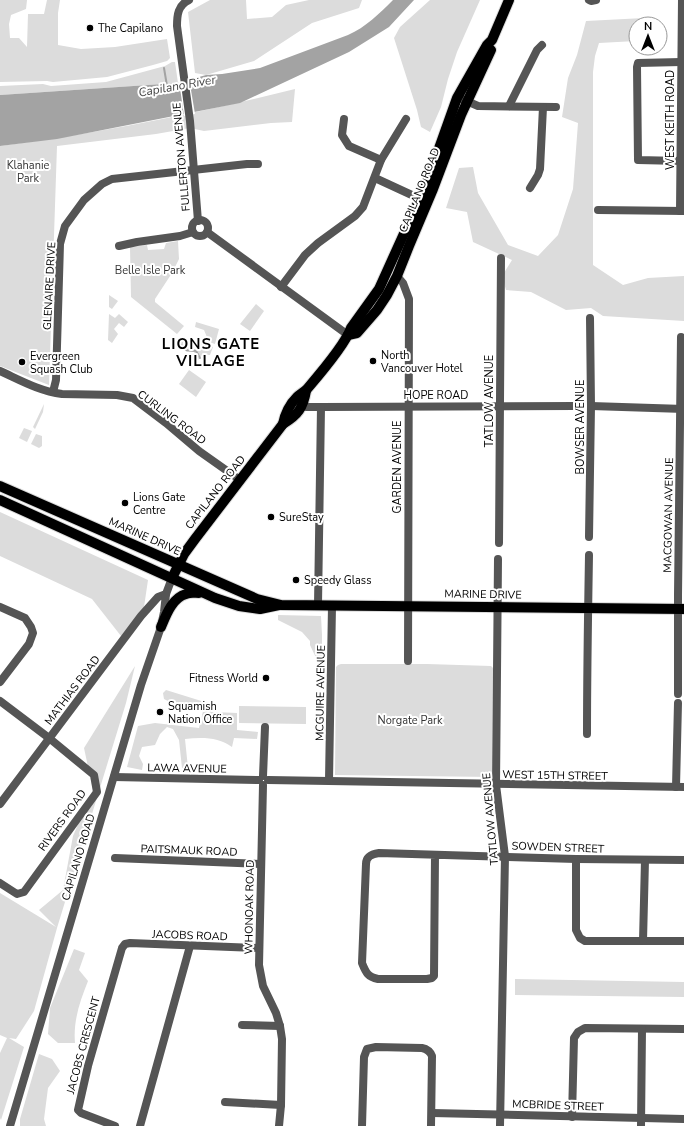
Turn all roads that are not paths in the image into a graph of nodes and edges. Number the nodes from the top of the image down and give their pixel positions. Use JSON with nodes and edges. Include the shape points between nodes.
{"nodes":[{"id":1,"x":189,"y":0,"type":"edge"},
{"id":2,"x":509,"y":0,"type":"edge"},
{"id":3,"x":589,"y":0,"type":"edge"},
{"id":4,"x":596,"y":0,"type":"edge"},
{"id":5,"x":683,"y":1,"type":"edge"},
{"id":6,"x":492,"y":40,"type":"junction"},
{"id":7,"x":542,"y":45,"type":"dead end"},
{"id":8,"x":681,"y":62,"type":"junction"},
{"id":9,"x":457,"y":98,"type":"junction"},
{"id":10,"x":468,"y":101,"type":"junction"},
{"id":11,"x":509,"y":106,"type":"junction"},
{"id":12,"x":543,"y":107,"type":"junction"},
{"id":13,"x":556,"y":107,"type":"dead end"},
{"id":14,"x":344,"y":119,"type":"dead end"},
{"id":15,"x":406,"y":119,"type":"dead end"},
{"id":16,"x":381,"y":160,"type":"junction"},
{"id":17,"x":680,"y":161,"type":"junction"},
{"id":18,"x":258,"y":164,"type":"dead end"},
{"id":19,"x":194,"y":171,"type":"junction"},
{"id":20,"x":375,"y":178,"type":"junction"},
{"id":21,"x":530,"y":188,"type":"dead end"},
{"id":22,"x":414,"y":196,"type":"dead end"},
{"id":23,"x":598,"y":210,"type":"dead end"},
{"id":24,"x":682,"y":211,"type":"edge"},
{"id":25,"x":198,"y":221,"type":"junction"},
{"id":26,"x":410,"y":223,"type":"junction"},
{"id":27,"x":193,"y":232,"type":"junction"},
{"id":28,"x":207,"y":232,"type":"junction"},
{"id":29,"x":120,"y":246,"type":"dead end"},
{"id":30,"x":501,"y":258,"type":"dead end"},
{"id":31,"x":397,"y":276,"type":"junction"},
{"id":32,"x":281,"y":287,"type":"junction"},
{"id":33,"x":590,"y":318,"type":"dead end"},
{"id":34,"x":348,"y":335,"type":"junction"},
{"id":35,"x":681,"y":337,"type":"dead end"},
{"id":36,"x":0,"y":371,"type":"edge"},
{"id":37,"x":306,"y":391,"type":"junction"},
{"id":38,"x":56,"y":393,"type":"junction"},
{"id":39,"x":304,"y":403,"type":"junction"},
{"id":40,"x":408,"y":406,"type":"junction"},
{"id":41,"x":500,"y":406,"type":"junction"},
{"id":42,"x":575,"y":406,"type":"dead end"},
{"id":43,"x":591,"y":406,"type":"junction"},
{"id":44,"x":321,"y":407,"type":"junction"},
{"id":45,"x":682,"y":409,"type":"edge"},
{"id":46,"x":283,"y":424,"type":"junction"},
{"id":47,"x":240,"y":480,"type":"junction"},
{"id":48,"x":0,"y":486,"type":"edge"},
{"id":49,"x":0,"y":500,"type":"edge"},
{"id":50,"x":589,"y":537,"type":"dead end"},
{"id":51,"x":499,"y":544,"type":"dead end"},
{"id":52,"x":589,"y":555,"type":"dead end"},
{"id":53,"x":498,"y":559,"type":"dead end"},
{"id":54,"x":179,"y":564,"type":"junction"},
{"id":55,"x":172,"y":578,"type":"junction"},
{"id":56,"x":202,"y":593,"type":"junction"},
{"id":57,"x":166,"y":594,"type":"junction"},
{"id":58,"x":257,"y":599,"type":"junction"},
{"id":59,"x":281,"y":604,"type":"junction"},
{"id":60,"x":318,"y":605,"type":"junction"},
{"id":61,"x":408,"y":605,"type":"junction"},
{"id":62,"x":332,"y":606,"type":"junction"},
{"id":63,"x":0,"y":607,"type":"edge"},
{"id":64,"x":498,"y":607,"type":"junction"},
{"id":65,"x":588,"y":608,"type":"junction"},
{"id":66,"x":681,"y":609,"type":"edge"},
{"id":67,"x":161,"y":627,"type":"junction"},
{"id":68,"x":408,"y":661,"type":"dead end"},
{"id":69,"x":0,"y":682,"type":"edge"},
{"id":70,"x":678,"y":694,"type":"dead end"},
{"id":71,"x":0,"y":702,"type":"edge"},
{"id":72,"x":678,"y":703,"type":"dead end"},
{"id":73,"x":265,"y":727,"type":"dead end"},
{"id":74,"x":587,"y":734,"type":"dead end"},
{"id":75,"x":49,"y":738,"type":"junction"},
{"id":76,"x":114,"y":777,"type":"junction"},
{"id":77,"x":263,"y":780,"type":"junction"},
{"id":78,"x":329,"y":780,"type":"junction"},
{"id":79,"x":496,"y":785,"type":"junction"},
{"id":80,"x":680,"y":787,"type":"edge"},
{"id":81,"x":0,"y":804,"type":"edge"},
{"id":82,"x":435,"y":855,"type":"junction"},
{"id":83,"x":505,"y":856,"type":"junction"},
{"id":84,"x":116,"y":858,"type":"dead end"},
{"id":85,"x":576,"y":859,"type":"junction"},
{"id":86,"x":645,"y":860,"type":"junction"},
{"id":87,"x":684,"y":860,"type":"edge"},
{"id":88,"x":261,"y":864,"type":"junction"},
{"id":89,"x":0,"y":883,"type":"edge"},
{"id":90,"x":643,"y":941,"type":"junction"},
{"id":91,"x":684,"y":941,"type":"edge"},
{"id":92,"x":190,"y":946,"type":"junction"},
{"id":93,"x":122,"y":948,"type":"joint"},
{"id":94,"x":259,"y":948,"type":"junction"},
{"id":95,"x":242,"y":1025,"type":"dead end"},
{"id":96,"x":280,"y":1026,"type":"junction"},
{"id":97,"x":642,"y":1029,"type":"junction"},
{"id":98,"x":684,"y":1029,"type":"edge"},
{"id":99,"x":225,"y":1102,"type":"dead end"},
{"id":100,"x":281,"y":1105,"type":"junction"},
{"id":101,"x":432,"y":1113,"type":"junction"},
{"id":102,"x":500,"y":1114,"type":"junction"},
{"id":103,"x":572,"y":1117,"type":"junction"},
{"id":104,"x":684,"y":1119,"type":"edge"},
{"id":105,"x":641,"y":1122,"type":"edge"},
{"id":106,"x":10,"y":1126,"type":"edge"},
{"id":107,"x":115,"y":1126,"type":"edge"},
{"id":108,"x":140,"y":1126,"type":"edge"},
{"id":109,"x":279,"y":1126,"type":"edge"},
{"id":110,"x":362,"y":1126,"type":"edge"},
{"id":111,"x":431,"y":1126,"type":"edge"},
{"id":112,"x":500,"y":1126,"type":"edge"}],
"edges":[{"from":1,"to":19,"type":"street","name":"FULLERTON AVENUE","via":[[178,12],[177,26]]},
{"from":2,"to":6,"type":"main road","name":"CAPILANO ROAD"},
{"from":3,"to":4,"type":"street"},
{"from":5,"to":8,"type":"street","name":"WEST KEITH ROAD"},
{"from":6,"to":9,"type":"main road","name":"CAPILANO ROAD"},
{"from":6,"to":10,"type":"main road","name":"CAPILANO ROAD","via":[[492,48]]},
{"from":7,"to":11,"type":"street","via":[[537,50]]},
{"from":8,"to":17,"type":"street","name":"WEST KEITH ROAD"},
{"from":8,"to":17,"type":"street","via":[[638,63],[637,66],[638,160]]},
{"from":9,"to":10,"type":"street"},
{"from":9,"to":26,"type":"main road","name":"CAPILANO ROAD"},
{"from":10,"to":11,"type":"street","via":[[478,106]]},
{"from":10,"to":31,"type":"main road","name":"CAPILANO ROAD"},
{"from":11,"to":12,"type":"street"},
{"from":12,"to":13,"type":"street"},
{"from":12,"to":21,"type":"street","via":[[540,169]]},
{"from":14,"to":16,"type":"street","via":[[342,135],[349,146]]},
{"from":15,"to":16,"type":"street"},
{"from":16,"to":20,"type":"street"},
{"from":17,"to":24,"type":"street","name":"WEST KEITH ROAD"},
{"from":18,"to":19,"type":"street","name":"GLENAIRE DRIVE"},
{"from":19,"to":25,"type":"street","name":"FULLERTON AVENUE"},
{"from":19,"to":38,"type":"street","name":"GLENAIRE DRIVE","via":[[112,179],[84,200],[65,226],[60,244]]},
{"from":20,"to":22,"type":"street"},
{"from":20,"to":32,"type":"street","via":[[363,207],[355,216],[318,243]]},
{"from":23,"to":24,"type":"street"},
{"from":25,"to":27,"type":"street","via":[[193,225]]},
{"from":25,"to":28,"type":"street","via":[[206,223]]},
{"from":26,"to":31,"type":"main road","via":[[410,232],[396,270]]},
{"from":26,"to":34,"type":"main road","name":"CAPILANO ROAD","via":[[379,289],[350,328]]},
{"from":27,"to":28,"type":"street","via":[[201,236]]},
{"from":27,"to":29,"type":"street"},
{"from":28,"to":32,"type":"street"},
{"from":30,"to":41,"type":"street","name":"TATLOW AVENUE"},
{"from":31,"to":34,"type":"main road","name":"CAPILANO ROAD","via":[[377,310],[357,333]]},
{"from":31,"to":40,"type":"street","name":"GARDEN AVENUE","via":[[404,283],[409,299]]},
{"from":32,"to":34,"type":"street"},
{"from":33,"to":43,"type":"street","name":"BOWSER AVENUE"},
{"from":34,"to":37,"type":"main road","name":"CAPILANO ROAD"},
{"from":35,"to":45,"type":"street","name":"MACGOWAN AVENUE"},
{"from":36,"to":38,"type":"street","name":"CURLING ROAD","via":[[32,386]]},
{"from":37,"to":39,"type":"main road"},
{"from":37,"to":46,"type":"main road","name":"CAPILANO ROAD","via":[[297,397],[285,413]]},
{"from":38,"to":47,"type":"street","name":"CURLING ROAD","via":[[133,398]]},
{"from":39,"to":44,"type":"street","name":"HOPE ROAD","via":[[306,406]]},
{"from":39,"to":46,"type":"main road","name":"CAPILANO ROAD","via":[[293,418]]},
{"from":40,"to":41,"type":"street","name":"HOPE ROAD"},
{"from":40,"to":44,"type":"street","name":"HOPE ROAD"},
{"from":40,"to":61,"type":"street","name":"GARDEN AVENUE"},
{"from":41,"to":42,"type":"street","name":"HOPE ROAD"},
{"from":41,"to":51,"type":"street","name":"TATLOW AVENUE"},
{"from":43,"to":45,"type":"street"},
{"from":43,"to":50,"type":"street","name":"BOWSER AVENUE"},
{"from":44,"to":60,"type":"street"},
{"from":45,"to":66,"type":"street","name":"MACGOWAN AVENUE"},
{"from":46,"to":47,"type":"main road","name":"CAPILANO ROAD"},
{"from":47,"to":54,"type":"main road","name":"CAPILANO ROAD","via":[[184,553]]},
{"from":48,"to":54,"type":"main road","name":"MARINE DRIVE"},
{"from":49,"to":55,"type":"main road","name":"MARINE DRIVE"},
{"from":52,"to":65,"type":"street"},
{"from":53,"to":64,"type":"street","name":"TATLOW AVENUE"},
{"from":54,"to":55,"type":"main road","name":"CAPILANO ROAD"},
{"from":54,"to":58,"type":"main road","name":"MARINE DRIVE"},
{"from":55,"to":56,"type":"main road","name":"MARINE DRIVE"},
{"from":55,"to":57,"type":"street","name":"CAPILANO ROAD"},
{"from":55,"to":58,"type":"main road","via":[[177,576],[237,599]]},
{"from":56,"to":59,"type":"main road","name":"MARINE DRIVE","via":[[232,604],[260,609]]},
{"from":56,"to":67,"type":"main road","via":[[186,593],[179,597]]},
{"from":57,"to":67,"type":"street","name":"CAPILANO ROAD"},
{"from":57,"to":75,"type":"street","name":"MATHIAS ROAD","via":[[151,604]]},
{"from":58,"to":59,"type":"main road","name":"MARINE DRIVE"},
{"from":59,"to":60,"type":"main road","name":"MARINE DRIVE"},
{"from":60,"to":62,"type":"main road","name":"MARINE DRIVE"},
{"from":61,"to":62,"type":"main road","name":"MARINE DRIVE"},
{"from":61,"to":64,"type":"main road","name":"MARINE DRIVE"},
{"from":61,"to":68,"type":"street","name":"GARDEN AVENUE"},
{"from":62,"to":78,"type":"street","name":"MCGUIRE AVENUE"},
{"from":63,"to":69,"type":"street","via":[[25,618],[33,633],[29,644]]},
{"from":64,"to":65,"type":"main road","name":"MARINE DRIVE"},
{"from":64,"to":79,"type":"street","name":"TATLOW AVENUE"},
{"from":65,"to":66,"type":"main road","name":"MARINE DRIVE"},
{"from":65,"to":74,"type":"street"},
{"from":66,"to":70,"type":"street","name":"MACGOWAN AVENUE"},
{"from":67,"to":76,"type":"street","name":"CAPILANO ROAD"},
{"from":71,"to":75,"type":"street","name":"RIVERS ROAD"},
{"from":72,"to":80,"type":"street"},
{"from":73,"to":77,"type":"street","name":"WHONOAK ROAD"},
{"from":75,"to":81,"type":"street","name":"MATHIAS ROAD"},
{"from":75,"to":89,"type":"street","name":"RIVERS ROAD","via":[[94,775],[97,792],[24,892],[17,894]]},
{"from":76,"to":77,"type":"street","name":"LAWA AVENUE"},
{"from":76,"to":106,"type":"street","name":"CAPILANO ROAD"},
{"from":77,"to":78,"type":"street","name":"LAWA AVENUE"},
{"from":77,"to":88,"type":"street","name":"WHONOAK ROAD"},
{"from":78,"to":79,"type":"street","name":"WEST 15TH STREET"},
{"from":79,"to":80,"type":"street","name":"WEST 15TH STREET"},
{"from":79,"to":83,"type":"street","name":"TATLOW AVENUE"},
{"from":82,"to":82,"type":"street","name":"SOWDEN STREET","via":[[372,854],[366,860],[362,963],[369,976],[378,979],[427,980],[434,976]]},
{"from":82,"to":83,"type":"street","name":"SOWDEN STREET"},
{"from":83,"to":85,"type":"street","name":"SOWDEN STREET"},
{"from":83,"to":102,"type":"street","name":"TATLOW AVENUE"},
{"from":84,"to":88,"type":"street","name":"PAITSMAUK ROAD"},
{"from":85,"to":86,"type":"street","name":"SOWDEN STREET"},
{"from":85,"to":90,"type":"street","via":[[577,934],[585,941]]},
{"from":86,"to":87,"type":"street","name":"SOWDEN STREET"},
{"from":86,"to":90,"type":"street"},
{"from":88,"to":94,"type":"street","name":"WHONOAK ROAD"},
{"from":90,"to":91,"type":"street"},
{"from":92,"to":93,"type":"street","name":"JACOBS ROAD","via":[[130,943]]},
{"from":92,"to":94,"type":"street","name":"JACOBS ROAD"},
{"from":92,"to":108,"type":"street"},
{"from":93,"to":107,"type":"street","name":"JACOBS CRESCENT","via":[[78,1110]]},
{"from":94,"to":96,"type":"street","name":"WHONOAK ROAD","via":[[261,978]]},
{"from":95,"to":96,"type":"street"},
{"from":96,"to":100,"type":"street","name":"WHONOAK ROAD"},
{"from":97,"to":98,"type":"street"},
{"from":97,"to":103,"type":"street","via":[[585,1028],[578,1032],[574,1038]]},
{"from":97,"to":105,"type":"street"},
{"from":99,"to":100,"type":"street"},
{"from":100,"to":109,"type":"street","name":"WHONOAK ROAD"},
{"from":101,"to":102,"type":"street","name":"MCBRIDE STREET"},
{"from":101,"to":110,"type":"street","via":[[430,1052],[422,1048],[371,1048],[367,1049],[364,1057]]},
{"from":101,"to":111,"type":"street"},
{"from":102,"to":103,"type":"street","name":"MCBRIDE STREET"},
{"from":102,"to":112,"type":"street","name":"TATLOW AVENUE"},
{"from":103,"to":105,"type":"street","name":"MCBRIDE STREET"},
{"from":104,"to":105,"type":"street","name":"MCBRIDE STREET"}]}
